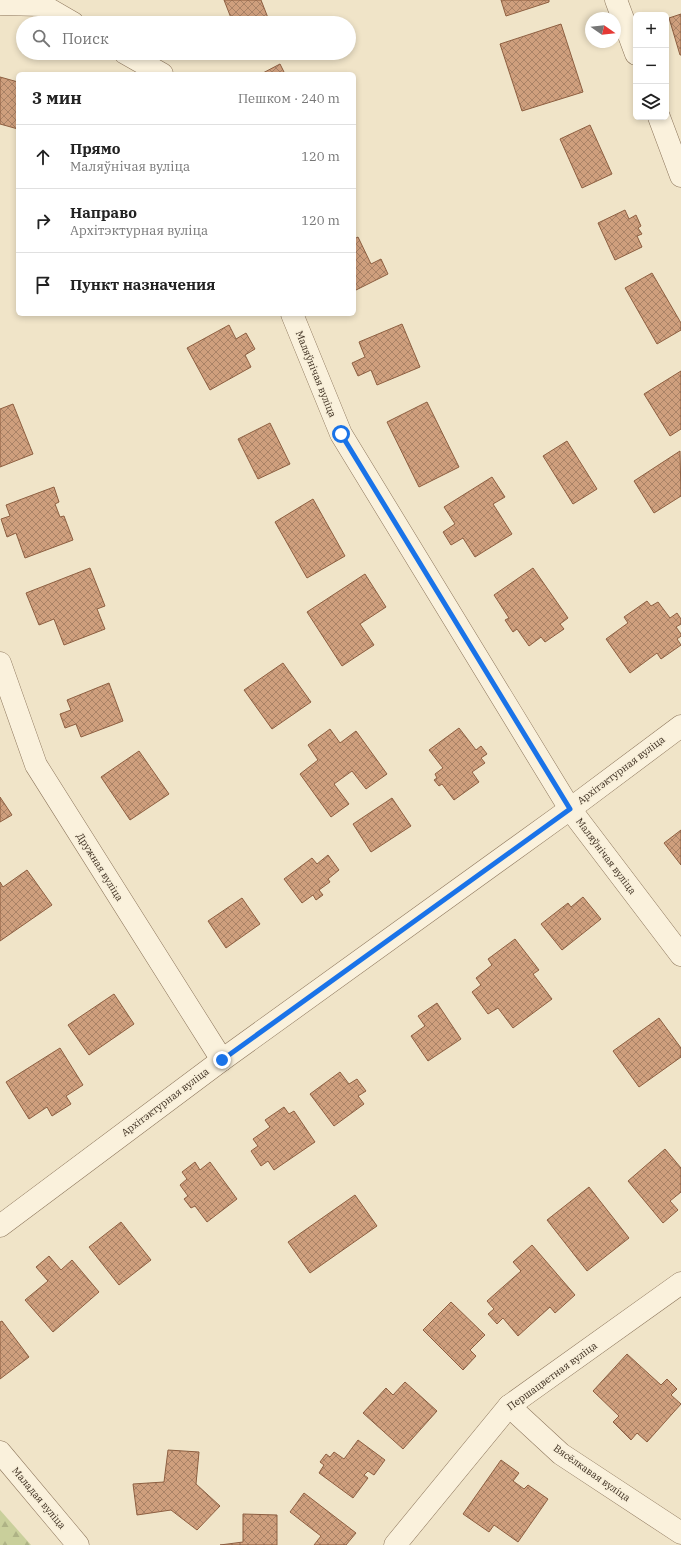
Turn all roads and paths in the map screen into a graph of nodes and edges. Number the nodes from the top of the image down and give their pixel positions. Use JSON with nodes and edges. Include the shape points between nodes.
{"nodes":[{"id":1,"x":616,"y":0,"type":"edge"},
{"id":2,"x":0,"y":4,"type":"edge"},
{"id":3,"x":61,"y":16,"type":"edge"},
{"id":4,"x":634,"y":48,"type":"edge"},
{"id":5,"x":137,"y":60,"type":"edge"},
{"id":6,"x":158,"y":72,"type":"edge"},
{"id":7,"x":660,"y":120,"type":"edge"},
{"id":8,"x":681,"y":176,"type":"edge"},
{"id":9,"x":293,"y":316,"type":"edge"},
{"id":10,"x":0,"y":663,"type":"edge"},
{"id":11,"x":681,"y":726,"type":"edge"},
{"id":12,"x":570,"y":809,"type":"junction"},
{"id":13,"x":681,"y":955,"type":"edge"},
{"id":14,"x":222,"y":1060,"type":"junction"},
{"id":15,"x":0,"y":1226,"type":"edge"},
{"id":16,"x":681,"y":1283,"type":"edge"},
{"id":17,"x":509,"y":1406,"type":"junction"},
{"id":18,"x":0,"y":1452,"type":"edge"},
{"id":19,"x":681,"y":1533,"type":"edge"},
{"id":20,"x":78,"y":1545,"type":"edge"},
{"id":21,"x":395,"y":1545,"type":"edge"}],
"edges":[{"from":1,"to":4,"type":"street"},
{"from":2,"to":3,"type":"street","via":[[42,5]]},
{"from":5,"to":6,"type":"street"},
{"from":7,"to":8,"type":"street"},
{"from":9,"to":12,"type":"street","name":"Маляўнічая вуліца","via":[[341,434]]},
{"from":10,"to":14,"type":"street","name":"Дружная вуліца","via":[[36,765]]},
{"from":11,"to":12,"type":"street","name":"Архітэктурная вуліца"},
{"from":12,"to":13,"type":"street","name":"Маляўнічая вуліца"},
{"from":12,"to":14,"type":"street","name":"Архітэктурная вуліца"},
{"from":14,"to":15,"type":"street","name":"Архітэктурная вуліца"},
{"from":16,"to":17,"type":"street","name":"Першацветная вуліца"},
{"from":17,"to":19,"type":"street","name":"Вясёлкавая вуліца","via":[[560,1454]]},
{"from":17,"to":21,"type":"street","name":"Першацветная вуліца"},
{"from":18,"to":20,"type":"street","name":"Маладая вуліца"}]}
